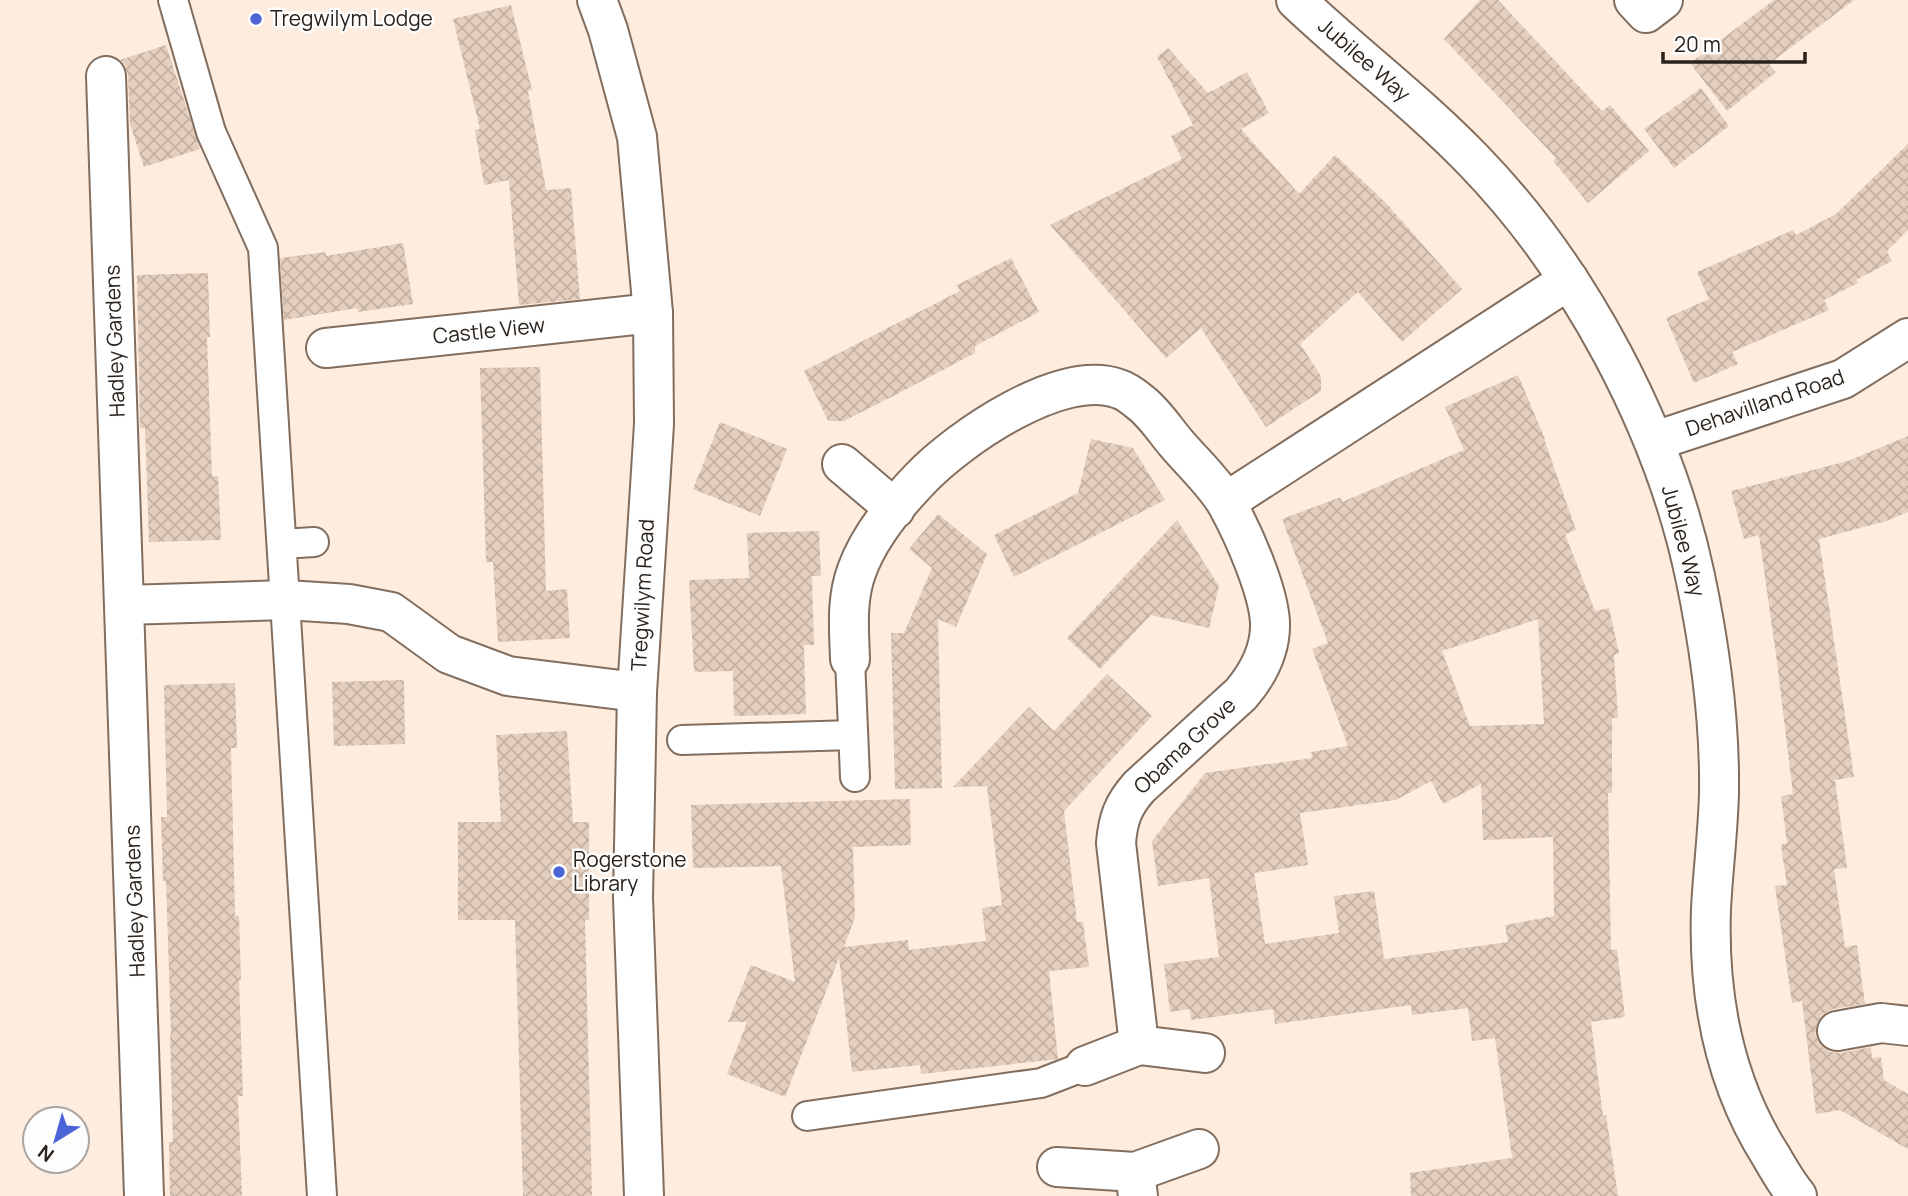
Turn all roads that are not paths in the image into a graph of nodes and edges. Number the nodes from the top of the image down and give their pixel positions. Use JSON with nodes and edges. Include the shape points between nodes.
{"nodes":[{"id":1,"x":173,"y":0,"type":"edge"},
{"id":2,"x":597,"y":0,"type":"edge"},
{"id":3,"x":1296,"y":0,"type":"edge"},
{"id":4,"x":1634,"y":0,"type":"edge"},
{"id":5,"x":1663,"y":0,"type":"edge"},
{"id":6,"x":106,"y":76,"type":"dead end"},
{"id":7,"x":1569,"y":281,"type":"junction"},
{"id":8,"x":653,"y":313,"type":"junction"},
{"id":9,"x":1908,"y":338,"type":"edge"},
{"id":10,"x":326,"y":348,"type":"dead end"},
{"id":11,"x":1655,"y":441,"type":"junction"},
{"id":12,"x":842,"y":464,"type":"dead end"},
{"id":13,"x":1226,"y":502,"type":"junction"},
{"id":14,"x":895,"y":509,"type":"junction"},
{"id":15,"x":314,"y":542,"type":"dead end"},
{"id":16,"x":282,"y":544,"type":"junction"},
{"id":17,"x":286,"y":600,"type":"junction"},
{"id":18,"x":124,"y":605,"type":"junction"},
{"id":19,"x":850,"y":659,"type":"joint"},
{"id":20,"x":637,"y":692,"type":"junction"},
{"id":21,"x":853,"y":735,"type":"junction"},
{"id":22,"x":682,"y":740,"type":"dead end"},
{"id":23,"x":855,"y":777,"type":"dead end"},
{"id":24,"x":1908,"y":1026,"type":"edge"},
{"id":25,"x":1837,"y":1031,"type":"dead end"},
{"id":26,"x":1139,"y":1045,"type":"junction"},
{"id":27,"x":1205,"y":1053,"type":"dead end"},
{"id":28,"x":1085,"y":1066,"type":"joint"},
{"id":29,"x":807,"y":1116,"type":"dead end"},
{"id":30,"x":1199,"y":1149,"type":"dead end"},
{"id":31,"x":1057,"y":1167,"type":"dead end"},
{"id":32,"x":1136,"y":1184,"type":"edge"},
{"id":33,"x":144,"y":1196,"type":"edge"},
{"id":34,"x":322,"y":1196,"type":"edge"},
{"id":35,"x":644,"y":1196,"type":"edge"},
{"id":36,"x":1797,"y":1196,"type":"edge"}],
"edges":[{"from":1,"to":16,"type":"lane","via":[[211,132],[263,248]]},
{"from":2,"to":8,"type":"street","name":"Tregwilym Road","via":[[637,137]]},
{"from":3,"to":7,"type":"street","name":"Jubilee Way","via":[[1475,161]]},
{"from":4,"to":5,"type":"street","via":[[1646,13]]},
{"from":6,"to":18,"type":"street","name":"Hadley Gardens"},
{"from":7,"to":11,"type":"street","name":"Jubilee Way","via":[[1613,355]]},
{"from":7,"to":13,"type":"street"},
{"from":8,"to":10,"type":"street","name":"Castle View"},
{"from":8,"to":20,"type":"street","name":"Tregwilym Road","via":[[654,424]]},
{"from":9,"to":11,"type":"street","name":"Dehavilland Road","via":[[1843,379]]},
{"from":11,"to":36,"type":"street","name":"Jubilee Way","via":[[1695,573],[1715,713],[1719,792],[1711,972],[1721,1034],[1733,1082],[1758,1135]]},
{"from":12,"to":14,"type":"street"},
{"from":13,"to":14,"type":"street","name":"Obama Grove","via":[[1142,403],[1119,389],[1092,383],[1066,387],[981,430],[921,478]]},
{"from":13,"to":26,"type":"street","name":"Obama Grove","via":[[1264,594],[1270,622],[1267,651],[1256,676],[1241,694],[1139,787],[1125,802],[1118,822],[1116,843]]},
{"from":14,"to":19,"type":"street","name":"Obama Grove","via":[[870,542],[857,571],[849,603]]},
{"from":15,"to":16,"type":"lane"},
{"from":16,"to":17,"type":"lane"},
{"from":17,"to":18,"type":"street"},
{"from":17,"to":20,"type":"street","via":[[391,612],[449,654],[508,676]]},
{"from":17,"to":34,"type":"lane"},
{"from":18,"to":33,"type":"street","name":"Hadley Gardens"},
{"from":19,"to":21,"type":"lane"},
{"from":20,"to":35,"type":"street","name":"Tregwilym Road","via":[[633,898]]},
{"from":21,"to":22,"type":"lane"},
{"from":21,"to":23,"type":"lane"},
{"from":24,"to":25,"type":"street","via":[[1881,1023]]},
{"from":26,"to":27,"type":"street"},
{"from":26,"to":28,"type":"street"},
{"from":28,"to":29,"type":"lane","via":[[1041,1083]]},
{"from":30,"to":32,"type":"street"},
{"from":31,"to":32,"type":"street"}]}
